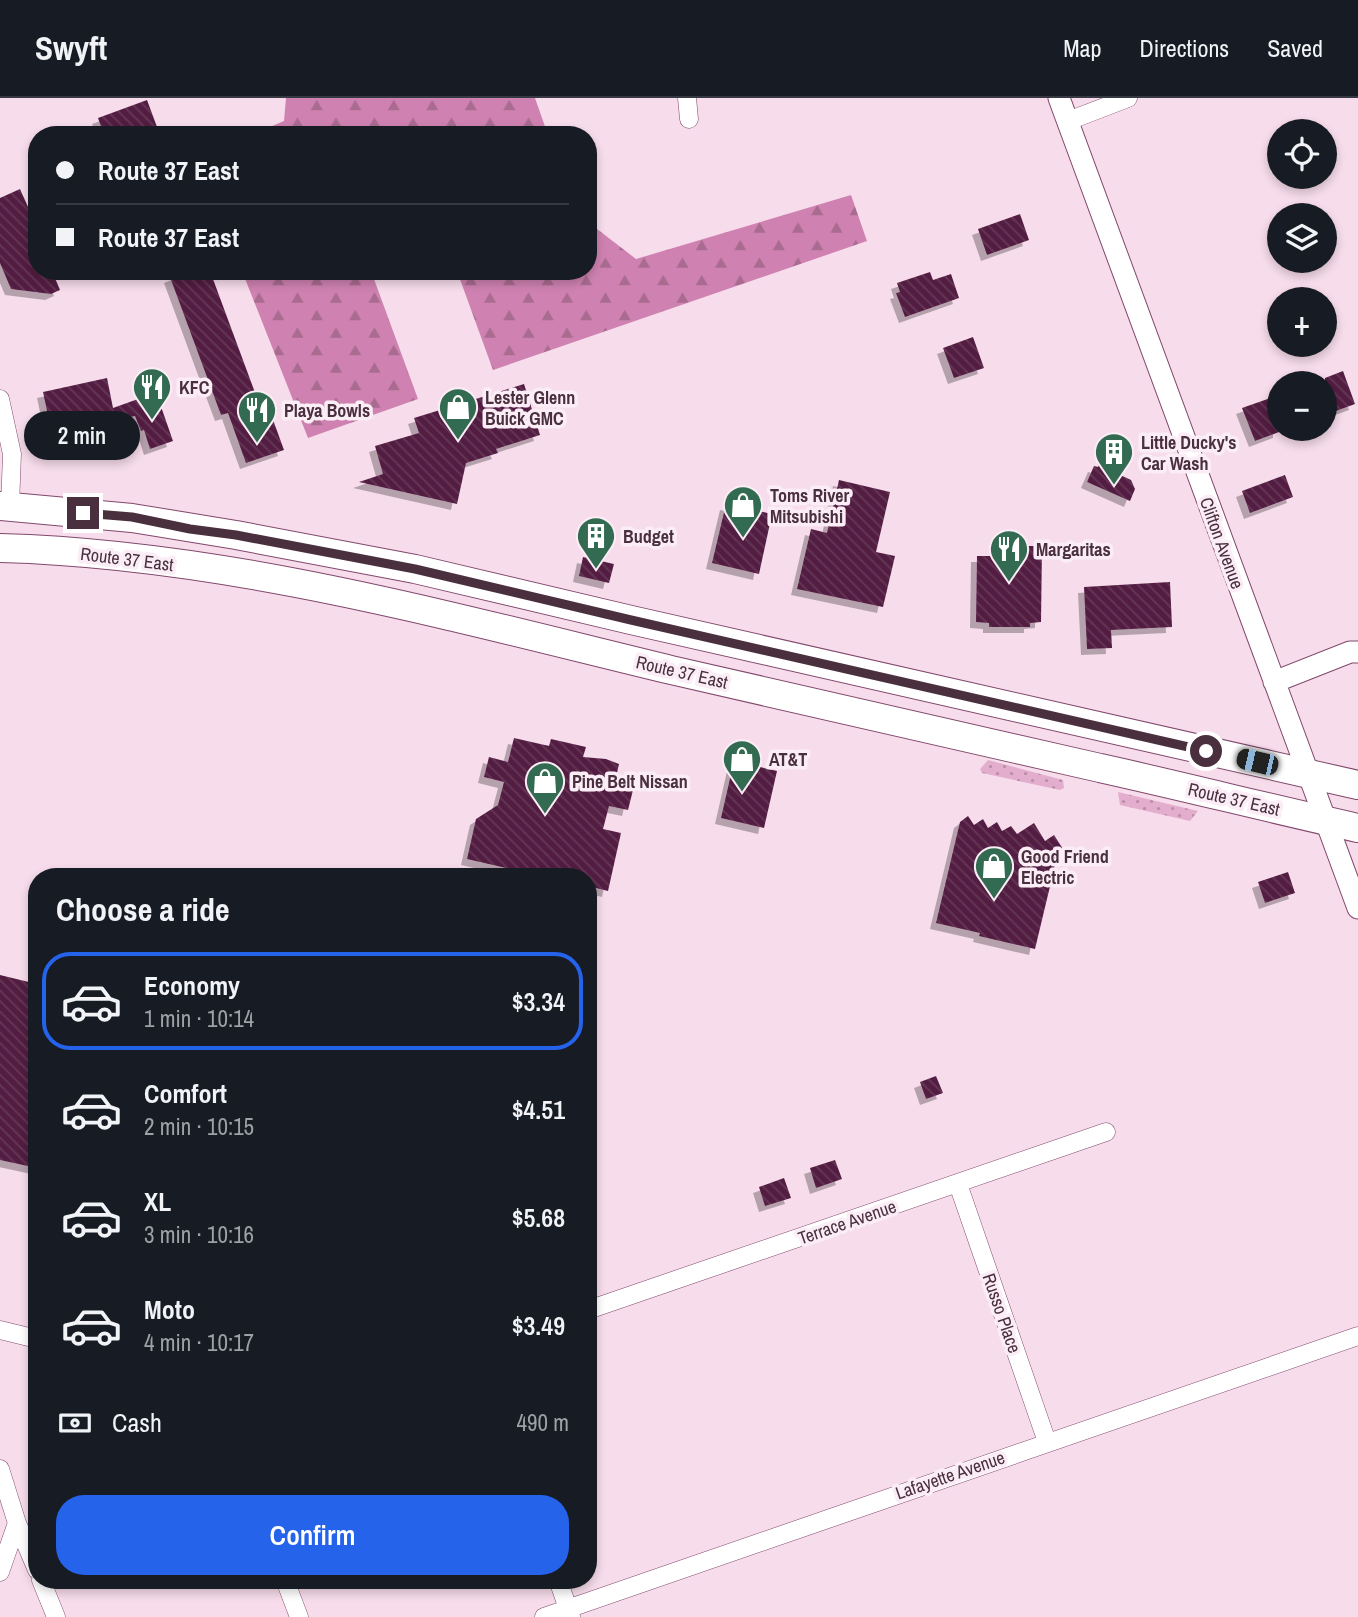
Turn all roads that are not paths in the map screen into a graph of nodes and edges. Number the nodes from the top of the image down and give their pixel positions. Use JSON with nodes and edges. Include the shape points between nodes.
{"nodes":[{"id":1,"x":687,"y":98,"type":"edge"},
{"id":2,"x":1059,"y":98,"type":"edge"},
{"id":3,"x":1128,"y":98,"type":"edge"},
{"id":4,"x":689,"y":119,"type":"dead end"},
{"id":5,"x":1068,"y":121,"type":"junction"},
{"id":6,"x":0,"y":399,"type":"edge"},
{"id":7,"x":5,"y":506,"type":"edge"},
{"id":8,"x":0,"y":548,"type":"edge"},
{"id":9,"x":1358,"y":652,"type":"edge"},
{"id":10,"x":1273,"y":682,"type":"junction"},
{"id":11,"x":1308,"y":774,"type":"junction"},
{"id":12,"x":1358,"y":785,"type":"edge"},
{"id":13,"x":1326,"y":821,"type":"junction"},
{"id":14,"x":1358,"y":828,"type":"edge"},
{"id":15,"x":1358,"y":908,"type":"edge"},
{"id":16,"x":1106,"y":1132,"type":"dead end"},
{"id":17,"x":958,"y":1184,"type":"junction"},
{"id":18,"x":597,"y":1307,"type":"edge"},
{"id":19,"x":0,"y":1331,"type":"edge"},
{"id":20,"x":1358,"y":1336,"type":"edge"},
{"id":21,"x":28,"y":1337,"type":"edge"},
{"id":22,"x":1047,"y":1442,"type":"junction"},
{"id":23,"x":0,"y":1469,"type":"edge"},
{"id":24,"x":18,"y":1522,"type":"junction"},
{"id":25,"x":28,"y":1547,"type":"edge"},
{"id":26,"x":0,"y":1572,"type":"edge"},
{"id":27,"x":45,"y":1589,"type":"edge"},
{"id":28,"x":288,"y":1589,"type":"edge"},
{"id":29,"x":561,"y":1589,"type":"edge"},
{"id":30,"x":570,"y":1613,"type":"edge"},
{"id":31,"x":56,"y":1617,"type":"edge"},
{"id":32,"x":299,"y":1617,"type":"edge"},
{"id":33,"x":544,"y":1617,"type":"edge"}],
"edges":[{"from":1,"to":4,"type":"street"},
{"from":2,"to":5,"type":"street","name":"Clifton Avenue"},
{"from":3,"to":5,"type":"street"},
{"from":5,"to":10,"type":"street","name":"Clifton Avenue"},
{"from":6,"to":7,"type":"street","via":[[12,454]]},
{"from":7,"to":11,"type":"highway","via":[[132,517],[415,569]]},
{"from":8,"to":13,"type":"highway","name":"Route 37 East","via":[[176,565],[340,592]]},
{"from":9,"to":10,"type":"street"},
{"from":10,"to":11,"type":"street","name":"Clifton Avenue"},
{"from":11,"to":12,"type":"highway"},
{"from":11,"to":13,"type":"street","name":"Clifton Avenue"},
{"from":13,"to":14,"type":"highway","name":"Route 37 East"},
{"from":13,"to":15,"type":"street","name":"Clifton Avenue"},
{"from":16,"to":17,"type":"street","name":"Terrace Avenue"},
{"from":17,"to":18,"type":"street","name":"Terrace Avenue"},
{"from":17,"to":22,"type":"street","name":"Russo Place"},
{"from":19,"to":21,"type":"street"},
{"from":20,"to":22,"type":"street","name":"Lafayette Avenue"},
{"from":22,"to":30,"type":"street","name":"Lafayette Avenue"},
{"from":23,"to":24,"type":"street"},
{"from":24,"to":25,"type":"street"},
{"from":24,"to":26,"type":"street"},
{"from":27,"to":31,"type":"street"},
{"from":28,"to":32,"type":"street"},
{"from":29,"to":30,"type":"street"},
{"from":30,"to":33,"type":"street","name":"Lafayette Avenue"}]}
